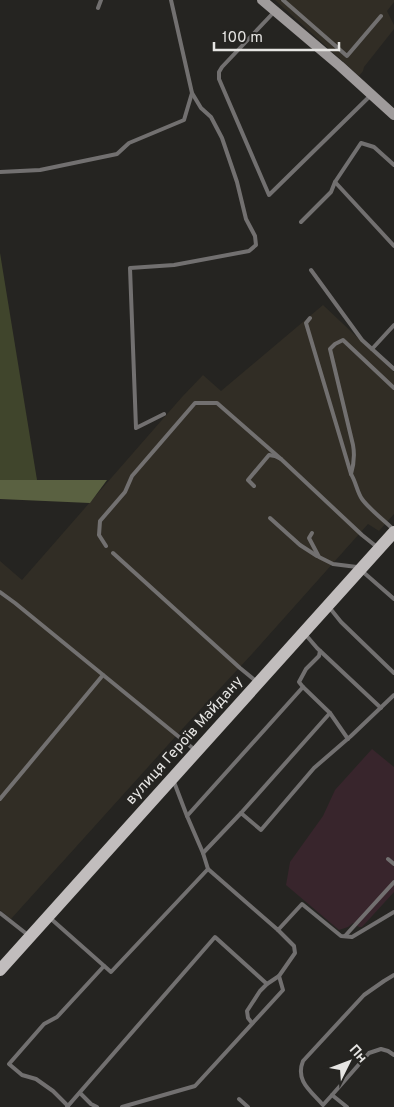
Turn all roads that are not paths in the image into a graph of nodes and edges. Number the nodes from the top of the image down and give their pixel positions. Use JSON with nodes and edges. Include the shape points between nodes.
{"nodes":[{"id":1,"x":101,"y":0,"type":"edge"},
{"id":2,"x":171,"y":0,"type":"edge"},
{"id":3,"x":262,"y":0,"type":"edge"},
{"id":4,"x":283,"y":0,"type":"edge"},
{"id":5,"x":98,"y":8,"type":"dead end"},
{"id":6,"x":275,"y":11,"type":"junction"},
{"id":7,"x":381,"y":16,"type":"dead end"},
{"id":8,"x":347,"y":56,"type":"junction"},
{"id":9,"x":340,"y":66,"type":"junction"},
{"id":10,"x":192,"y":93,"type":"junction"},
{"id":11,"x":372,"y":94,"type":"junction"},
{"id":12,"x":394,"y":115,"type":"edge"},
{"id":13,"x":394,"y":165,"type":"edge"},
{"id":14,"x":0,"y":172,"type":"edge"},
{"id":15,"x":335,"y":182,"type":"junction"},
{"id":16,"x":302,"y":222,"type":"dead end"},
{"id":17,"x":394,"y":246,"type":"edge"},
{"id":18,"x":311,"y":270,"type":"dead end"},
{"id":19,"x":310,"y":318,"type":"dead end"},
{"id":20,"x":394,"y":325,"type":"edge"},
{"id":21,"x":372,"y":349,"type":"junction"},
{"id":22,"x":394,"y":369,"type":"edge"},
{"id":23,"x":394,"y":388,"type":"edge"},
{"id":24,"x":164,"y":414,"type":"dead end"},
{"id":25,"x":281,"y":459,"type":"junction"},
{"id":26,"x":351,"y":474,"type":"junction"},
{"id":27,"x":254,"y":486,"type":"dead end"},
{"id":28,"x":270,"y":518,"type":"dead end"},
{"id":29,"x":394,"y":531,"type":"edge"},
{"id":30,"x":312,"y":534,"type":"dead end"},
{"id":31,"x":106,"y":546,"type":"dead end"},
{"id":32,"x":379,"y":548,"type":"junction"},
{"id":33,"x":113,"y":553,"type":"dead end"},
{"id":34,"x":319,"y":557,"type":"junction"},
{"id":35,"x":362,"y":569,"type":"junction"},
{"id":36,"x":0,"y":592,"type":"edge"},
{"id":37,"x":394,"y":599,"type":"edge"},
{"id":38,"x":328,"y":606,"type":"junction"},
{"id":39,"x":304,"y":633,"type":"junction"},
{"id":40,"x":320,"y":651,"type":"junction"},
{"id":41,"x":394,"y":673,"type":"edge"},
{"id":42,"x":104,"y":675,"type":"junction"},
{"id":43,"x":259,"y":683,"type":"junction"},
{"id":44,"x":303,"y":687,"type":"junction"},
{"id":45,"x":394,"y":695,"type":"edge"},
{"id":46,"x":381,"y":708,"type":"junction"},
{"id":47,"x":330,"y":713,"type":"junction"},
{"id":48,"x":348,"y":739,"type":"junction"},
{"id":49,"x":197,"y":751,"type":"junction"},
{"id":50,"x":173,"y":779,"type":"junction"},
{"id":51,"x":0,"y":799,"type":"edge"},
{"id":52,"x":241,"y":812,"type":"junction"},
{"id":53,"x":187,"y":816,"type":"junction"},
{"id":54,"x":203,"y":853,"type":"junction"},
{"id":55,"x":388,"y":859,"type":"dead end"},
{"id":56,"x":394,"y":864,"type":"edge"},
{"id":57,"x":208,"y":869,"type":"junction"},
{"id":58,"x":394,"y":882,"type":"edge"},
{"id":59,"x":394,"y":912,"type":"edge"},
{"id":60,"x":0,"y":913,"type":"edge"},
{"id":61,"x":48,"y":916,"type":"junction"},
{"id":62,"x":278,"y":930,"type":"junction"},
{"id":63,"x":30,"y":936,"type":"junction"},
{"id":64,"x":345,"y":936,"type":"junction"},
{"id":65,"x":104,"y":966,"type":"junction"},
{"id":66,"x":0,"y":970,"type":"edge"},
{"id":67,"x":394,"y":975,"type":"edge"},
{"id":68,"x":279,"y":976,"type":"junction"},
{"id":69,"x":267,"y":984,"type":"junction"},
{"id":70,"x":252,"y":1023,"type":"junction"},
{"id":71,"x":394,"y":1055,"type":"edge"},
{"id":72,"x":80,"y":1093,"type":"junction"},
{"id":73,"x":332,"y":1095,"type":"junction"},
{"id":74,"x":240,"y":1099,"type":"dead end"},
{"id":75,"x":322,"y":1106,"type":"edge"},
{"id":76,"x":68,"y":1107,"type":"edge"},
{"id":77,"x":97,"y":1107,"type":"edge"},
{"id":78,"x":122,"y":1107,"type":"edge"},
{"id":79,"x":248,"y":1107,"type":"edge"},
{"id":80,"x":347,"y":1107,"type":"edge"}],
"edges":[{"from":1,"to":5,"type":"lane"},
{"from":2,"to":10,"type":"lane"},
{"from":3,"to":6,"type":"street"},
{"from":4,"to":8,"type":"lane"},
{"from":6,"to":9,"type":"street"},
{"from":6,"to":11,"type":"lane","via":[[219,72],[219,79],[269,195]]},
{"from":7,"to":8,"type":"lane"},
{"from":8,"to":9,"type":"lane"},
{"from":9,"to":11,"type":"street"},
{"from":10,"to":14,"type":"lane","via":[[184,120],[129,143],[116,154],[40,170]]},
{"from":10,"to":24,"type":"lane","via":[[222,138],[256,245],[249,251],[174,265],[130,268],[136,428]]},
{"from":11,"to":12,"type":"street"},
{"from":13,"to":15,"type":"lane","via":[[374,147],[361,143]]},
{"from":15,"to":16,"type":"lane","via":[[331,192]]},
{"from":15,"to":17,"type":"lane"},
{"from":18,"to":21,"type":"lane"},
{"from":19,"to":26,"type":"lane","via":[[306,323]]},
{"from":20,"to":21,"type":"lane"},
{"from":21,"to":22,"type":"lane"},
{"from":23,"to":26,"type":"lane","via":[[343,340],[330,349],[354,445]]},
{"from":25,"to":27,"type":"lane","via":[[269,455],[248,480]]},
{"from":25,"to":31,"type":"lane","via":[[217,403],[195,403],[132,476],[125,492],[100,521],[99,535]]},
{"from":25,"to":32,"type":"lane"},
{"from":26,"to":29,"type":"lane","via":[[363,501]]},
{"from":28,"to":34,"type":"lane"},
{"from":29,"to":32,"type":"main road","name":"вулиця Героїв Майдану"},
{"from":30,"to":34,"type":"lane","via":[[309,538]]},
{"from":32,"to":35,"type":"main road","name":"вулиця Героїв Майдану"},
{"from":33,"to":43,"type":"lane"},
{"from":34,"to":35,"type":"lane","via":[[333,564]]},
{"from":35,"to":37,"type":"lane"},
{"from":35,"to":38,"type":"main road","name":"вулиця Героїв Майдану"},
{"from":36,"to":42,"type":"lane"},
{"from":38,"to":39,"type":"main road","name":"вулиця Героїв Майдану"},
{"from":38,"to":41,"type":"lane"},
{"from":39,"to":40,"type":"lane"},
{"from":39,"to":43,"type":"main road","name":"вулиця Героїв Майдану"},
{"from":40,"to":44,"type":"lane","via":[[299,682]]},
{"from":40,"to":46,"type":"lane"},
{"from":42,"to":49,"type":"lane"},
{"from":42,"to":51,"type":"lane"},
{"from":43,"to":49,"type":"main road","name":"вулиця Героїв Майдану"},
{"from":44,"to":47,"type":"lane"},
{"from":44,"to":53,"type":"lane"},
{"from":45,"to":46,"type":"lane"},
{"from":46,"to":48,"type":"lane"},
{"from":47,"to":48,"type":"lane"},
{"from":47,"to":52,"type":"lane"},
{"from":48,"to":52,"type":"lane","via":[[314,768],[261,830]]},
{"from":49,"to":50,"type":"main road","name":"вулиця Героїв Майдану"},
{"from":50,"to":53,"type":"lane"},
{"from":50,"to":61,"type":"main road","name":"вулиця Героїв Майдану"},
{"from":52,"to":54,"type":"lane"},
{"from":53,"to":54,"type":"lane"},
{"from":54,"to":57,"type":"lane"},
{"from":55,"to":56,"type":"lane"},
{"from":57,"to":62,"type":"lane"},
{"from":57,"to":65,"type":"lane","via":[[111,972]]},
{"from":58,"to":64,"type":"lane"},
{"from":59,"to":64,"type":"lane","via":[[352,937]]},
{"from":60,"to":63,"type":"lane"},
{"from":61,"to":63,"type":"main road","name":"вулиця Героїв Майдану"},
{"from":61,"to":65,"type":"lane"},
{"from":62,"to":64,"type":"lane","via":[[302,904]]},
{"from":62,"to":68,"type":"lane","via":[[294,946],[295,953]]},
{"from":63,"to":66,"type":"main road","name":"вулиця Героїв Майдану"},
{"from":65,"to":76,"type":"lane","via":[[57,1018],[44,1024],[9,1064],[22,1076],[36,1079],[53,1090]]},
{"from":67,"to":75,"type":"lane","via":[[364,995],[303,1061],[300,1068],[303,1082]]},
{"from":68,"to":69,"type":"lane"},
{"from":68,"to":70,"type":"lane","via":[[283,990]]},
{"from":69,"to":70,"type":"lane","via":[[247,1011]]},
{"from":69,"to":72,"type":"lane","via":[[214,938]]},
{"from":70,"to":78,"type":"lane","via":[[195,1086]]},
{"from":71,"to":73,"type":"lane","via":[[381,1049],[369,1053]]},
{"from":72,"to":76,"type":"lane"},
{"from":72,"to":77,"type":"lane"},
{"from":73,"to":75,"type":"lane"},
{"from":73,"to":80,"type":"lane"},
{"from":74,"to":79,"type":"lane"}]}
